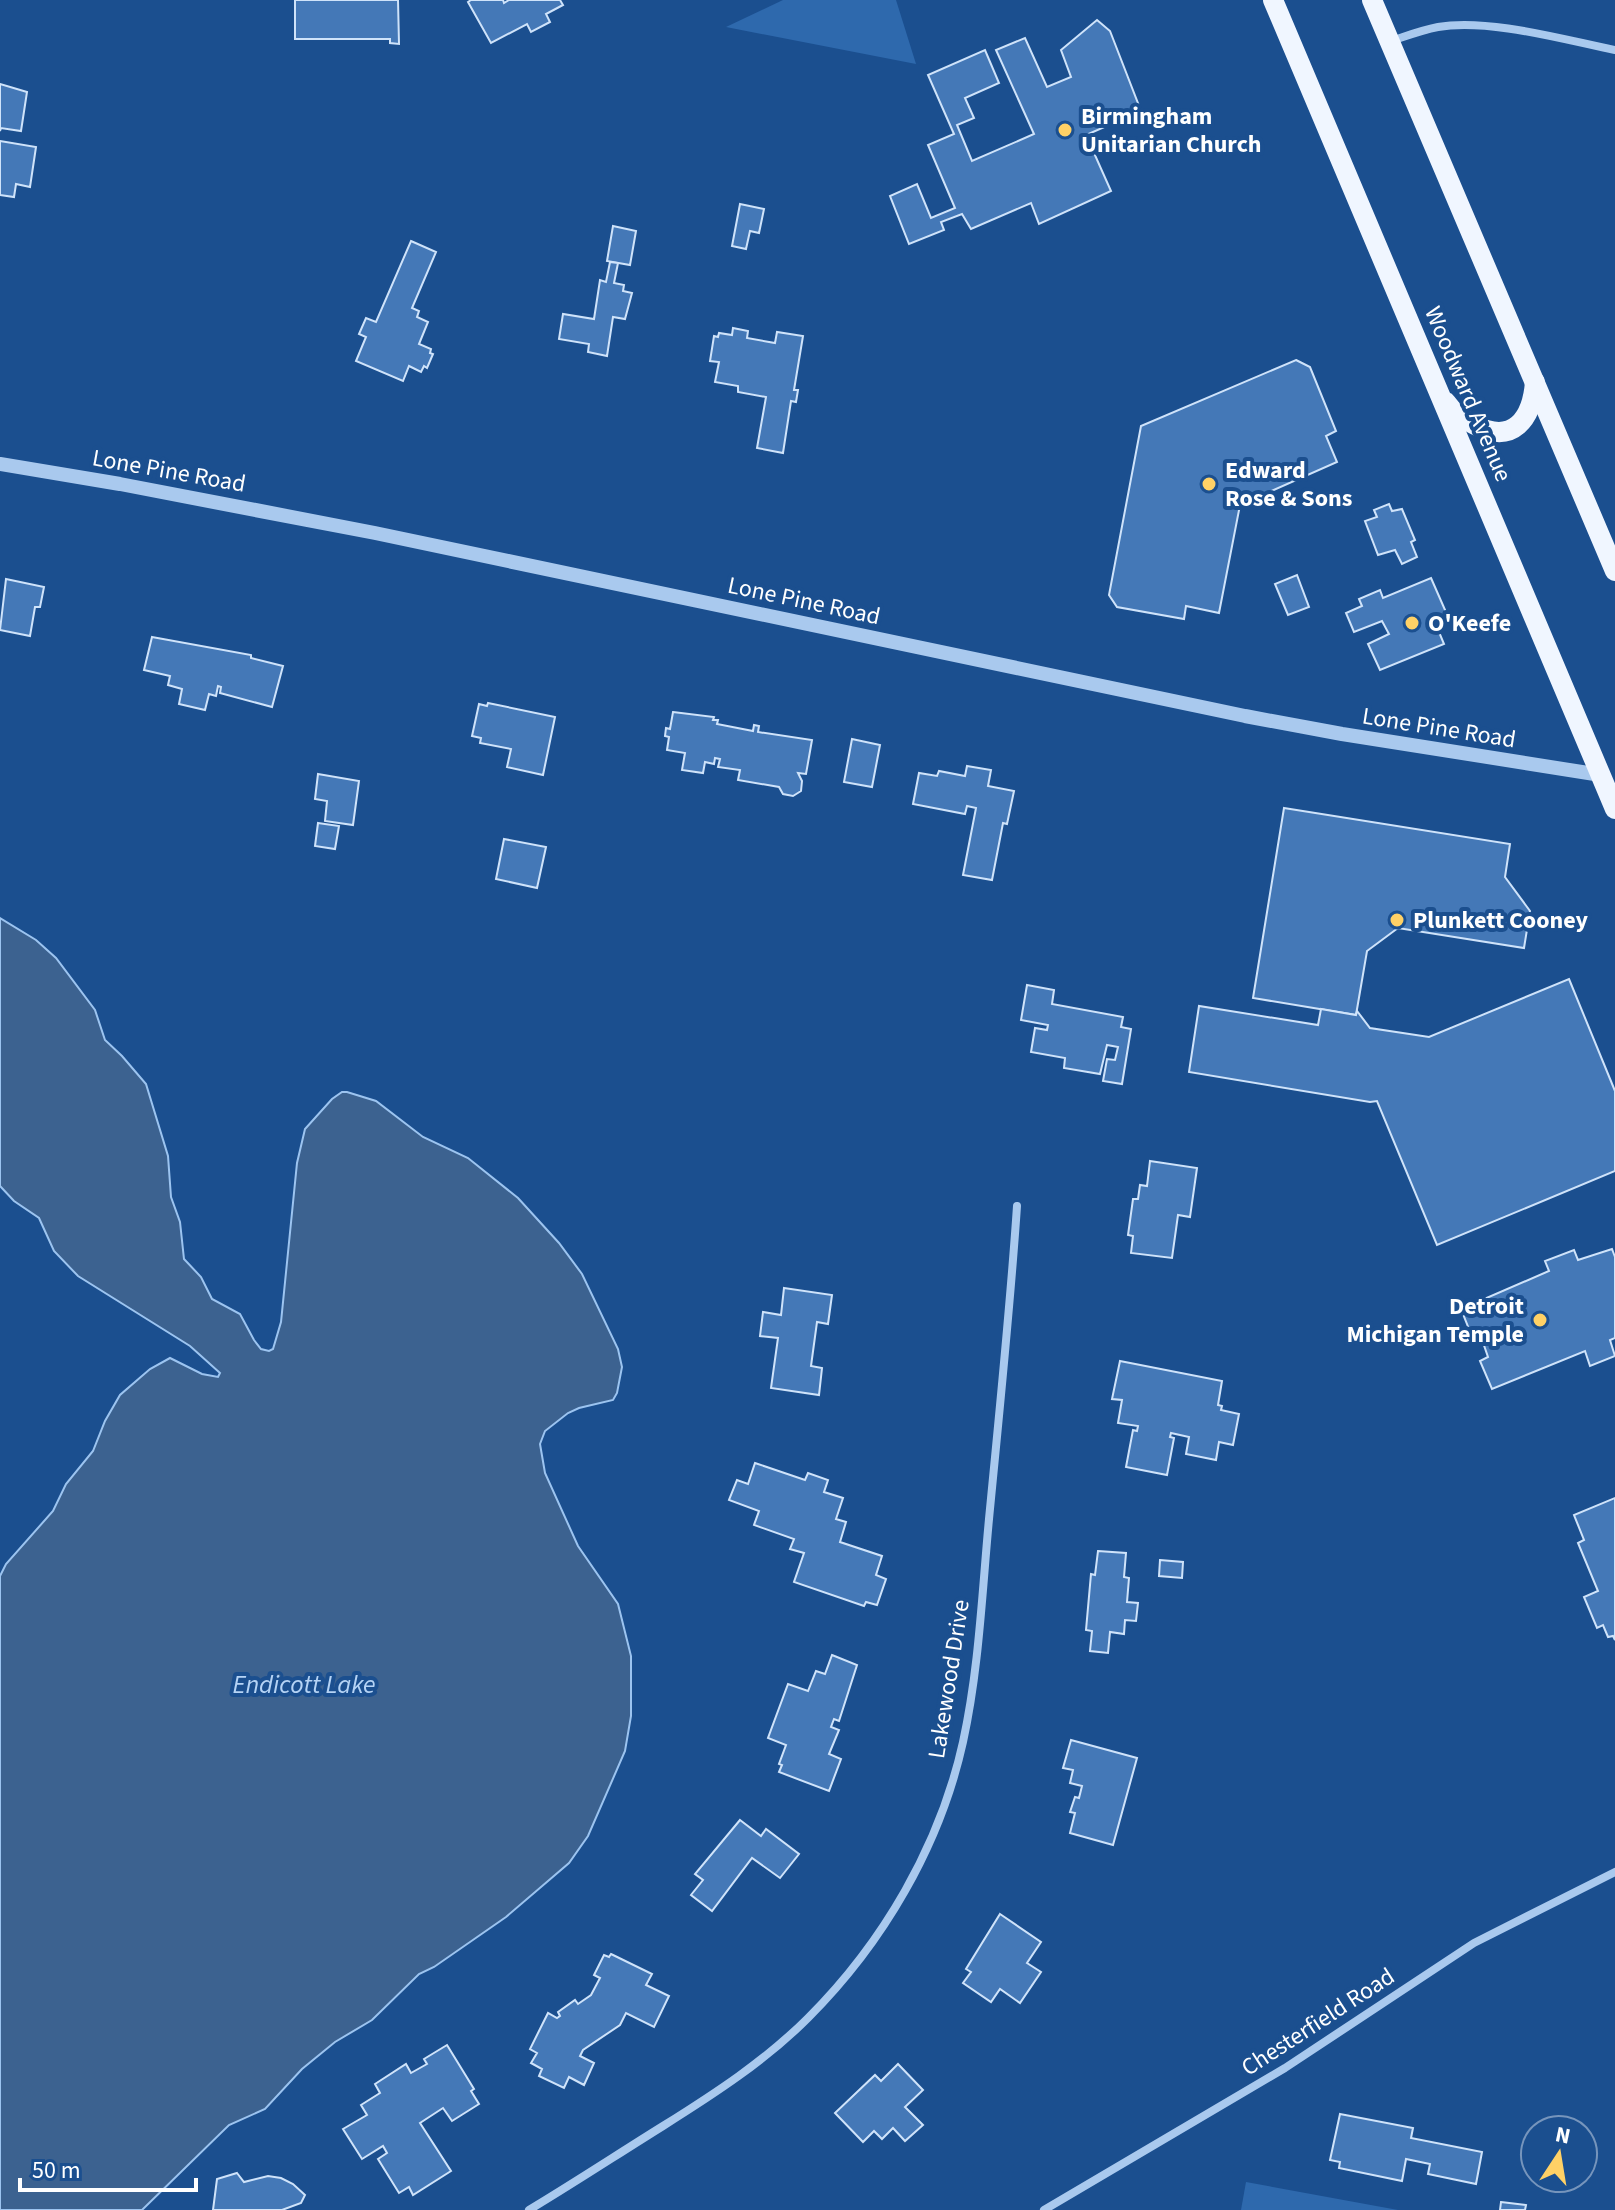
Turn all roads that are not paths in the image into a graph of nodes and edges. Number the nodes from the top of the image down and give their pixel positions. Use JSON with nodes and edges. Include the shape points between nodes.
{"nodes":[{"id":1,"x":1273,"y":0,"type":"edge"},
{"id":2,"x":1372,"y":0,"type":"edge"},
{"id":3,"x":1390,"y":41,"type":"junction"},
{"id":4,"x":1615,"y":50,"type":"edge"},
{"id":5,"x":1535,"y":381,"type":"junction"},
{"id":6,"x":1439,"y":392,"type":"junction"},
{"id":7,"x":0,"y":464,"type":"edge"},
{"id":8,"x":1615,"y":571,"type":"edge"},
{"id":9,"x":1608,"y":776,"type":"edge"},
{"id":10,"x":1615,"y":809,"type":"edge"},
{"id":11,"x":1017,"y":1206,"type":"dead end"},
{"id":12,"x":1615,"y":1872,"type":"edge"},
{"id":13,"x":529,"y":2210,"type":"edge"},
{"id":14,"x":1044,"y":2210,"type":"edge"}],
"edges":[{"from":1,"to":6,"type":"main road","name":"Woodward Avenue"},
{"from":2,"to":3,"type":"main road"},
{"from":3,"to":4,"type":"street","via":[[1466,25]]},
{"from":3,"to":5,"type":"main road"},
{"from":5,"to":6,"type":"main road","via":[[1528,414],[1504,432],[1470,422]]},
{"from":5,"to":8,"type":"main road"},
{"from":6,"to":9,"type":"main road","name":"Woodward Avenue"},
{"from":7,"to":9,"type":"street","name":"Lone Pine Road","via":[[375,533],[1316,729]]},
{"from":9,"to":10,"type":"main road","name":"Woodward Avenue"},
{"from":11,"to":13,"type":"street","name":"Lakewood Drive","via":[[972,1696],[953,1778],[914,1875],[853,1968],[807,2019],[749,2070]]},
{"from":12,"to":14,"type":"street","name":"Chesterfield Road","via":[[1474,1943],[1285,2068]]}]}
